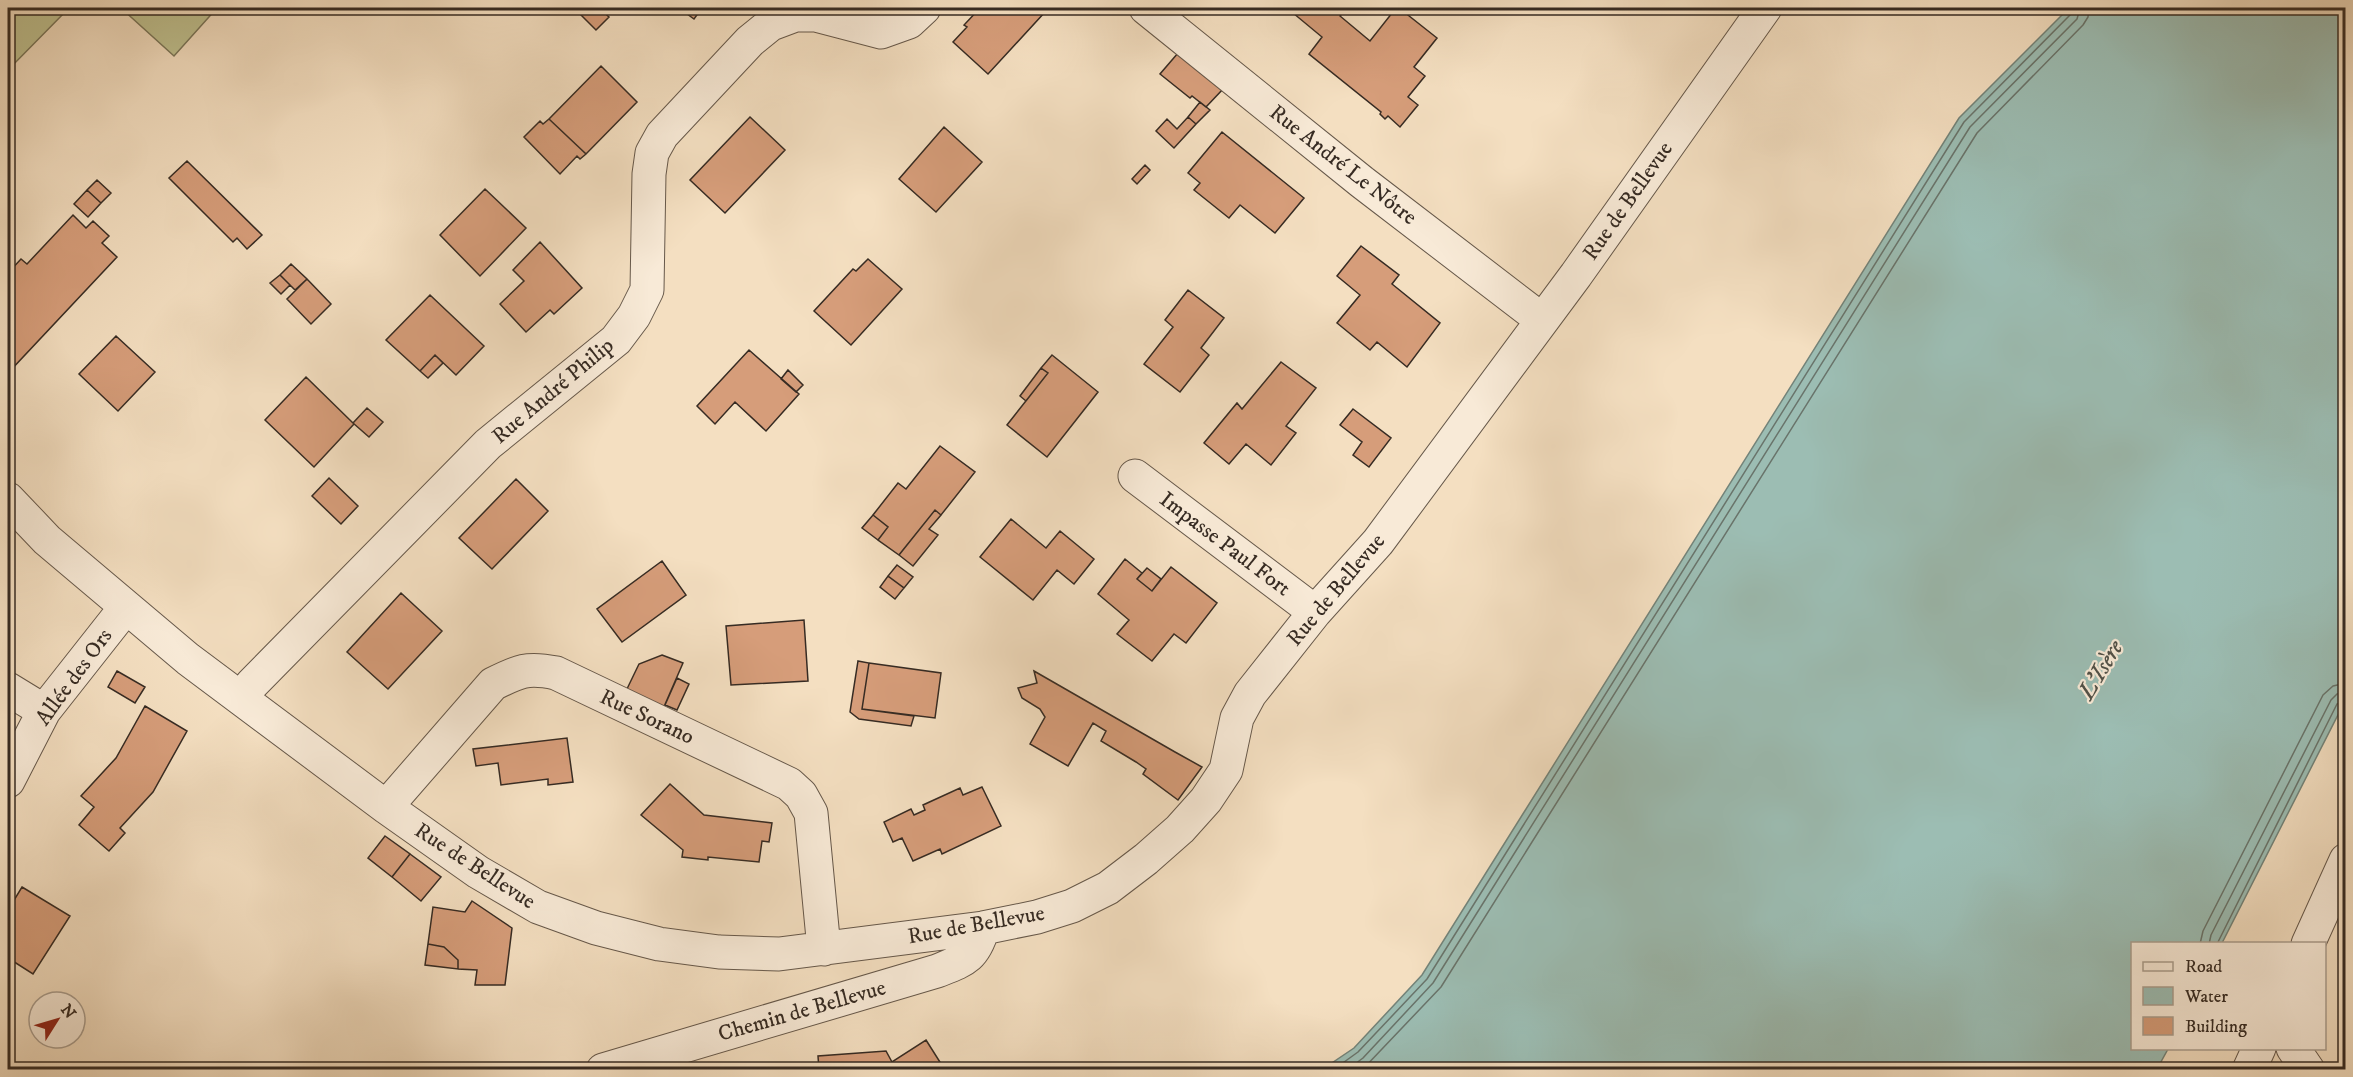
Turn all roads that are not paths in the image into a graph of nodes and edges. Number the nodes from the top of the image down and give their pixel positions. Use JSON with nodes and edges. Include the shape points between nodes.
{"nodes":[{"id":1,"x":924,"y":8,"type":"edge"},
{"id":2,"x":1146,"y":8,"type":"edge"},
{"id":3,"x":1765,"y":8,"type":"edge"},
{"id":4,"x":1542,"y":320,"type":"junction"},
{"id":5,"x":1135,"y":476,"type":"dead end"},
{"id":6,"x":8,"y":499,"type":"edge"},
{"id":7,"x":126,"y":607,"type":"junction"},
{"id":8,"x":1315,"y":612,"type":"junction"},
{"id":9,"x":8,"y":689,"type":"edge"},
{"id":10,"x":242,"y":698,"type":"junction"},
{"id":11,"x":44,"y":711,"type":"junction"},
{"id":12,"x":8,"y":781,"type":"edge"},
{"id":13,"x":386,"y":807,"type":"junction"},
{"id":14,"x":2346,"y":860,"type":"edge"},
{"id":15,"x":982,"y":928,"type":"junction"},
{"id":16,"x":2309,"y":942,"type":"edge"},
{"id":17,"x":824,"y":949,"type":"junction"},
{"id":18,"x":2258,"y":1050,"type":"edge"},
{"id":19,"x":2293,"y":1050,"type":"edge"},
{"id":20,"x":603,"y":1070,"type":"edge"},
{"id":21,"x":2249,"y":1070,"type":"edge"},
{"id":22,"x":2308,"y":1070,"type":"edge"}],
"edges":[{"from":1,"to":10,"type":"street","name":"Rue André Philip","via":[[909,22],[881,32],[816,15],[795,15],[771,24],[750,41],[662,135],[652,153],[647,290],[616,340],[488,444]]},
{"from":2,"to":4,"type":"street","name":"Rue André Le Nôtre"},
{"from":3,"to":4,"type":"street","name":"Rue de Bellevue"},
{"from":4,"to":8,"type":"street","name":"Rue de Bellevue","via":[[1378,542]]},
{"from":5,"to":8,"type":"street","name":"Impasse Paul Fort"},
{"from":6,"to":7,"type":"street","name":"Rue de Bellevue","via":[[47,540]]},
{"from":7,"to":10,"type":"street","name":"Rue de Bellevue"},
{"from":7,"to":11,"type":"street","name":"Allée des Ors"},
{"from":8,"to":15,"type":"street","name":"Rue de Bellevue","via":[[1250,694],[1237,718],[1226,770],[1180,829],[1108,888],[1072,906]]},
{"from":9,"to":11,"type":"street"},
{"from":10,"to":13,"type":"street","name":"Rue de Bellevue"},
{"from":11,"to":12,"type":"street","name":"Allée des Ors"},
{"from":13,"to":17,"type":"street","name":"Rue de Bellevue","via":[[478,872],[538,907],[596,928],[659,944],[719,952],[778,954]]},
{"from":13,"to":17,"type":"street","name":"Rue Sorano","via":[[493,684],[535,669],[556,673],[789,784],[801,795],[811,813]]},
{"from":14,"to":16,"type":"street"},
{"from":15,"to":17,"type":"street","name":"Rue de Bellevue"},
{"from":15,"to":20,"type":"street","name":"Chemin de Bellevue","via":[[970,955],[937,971]]},
{"from":18,"to":21,"type":"street"},
{"from":19,"to":22,"type":"street"}]}
